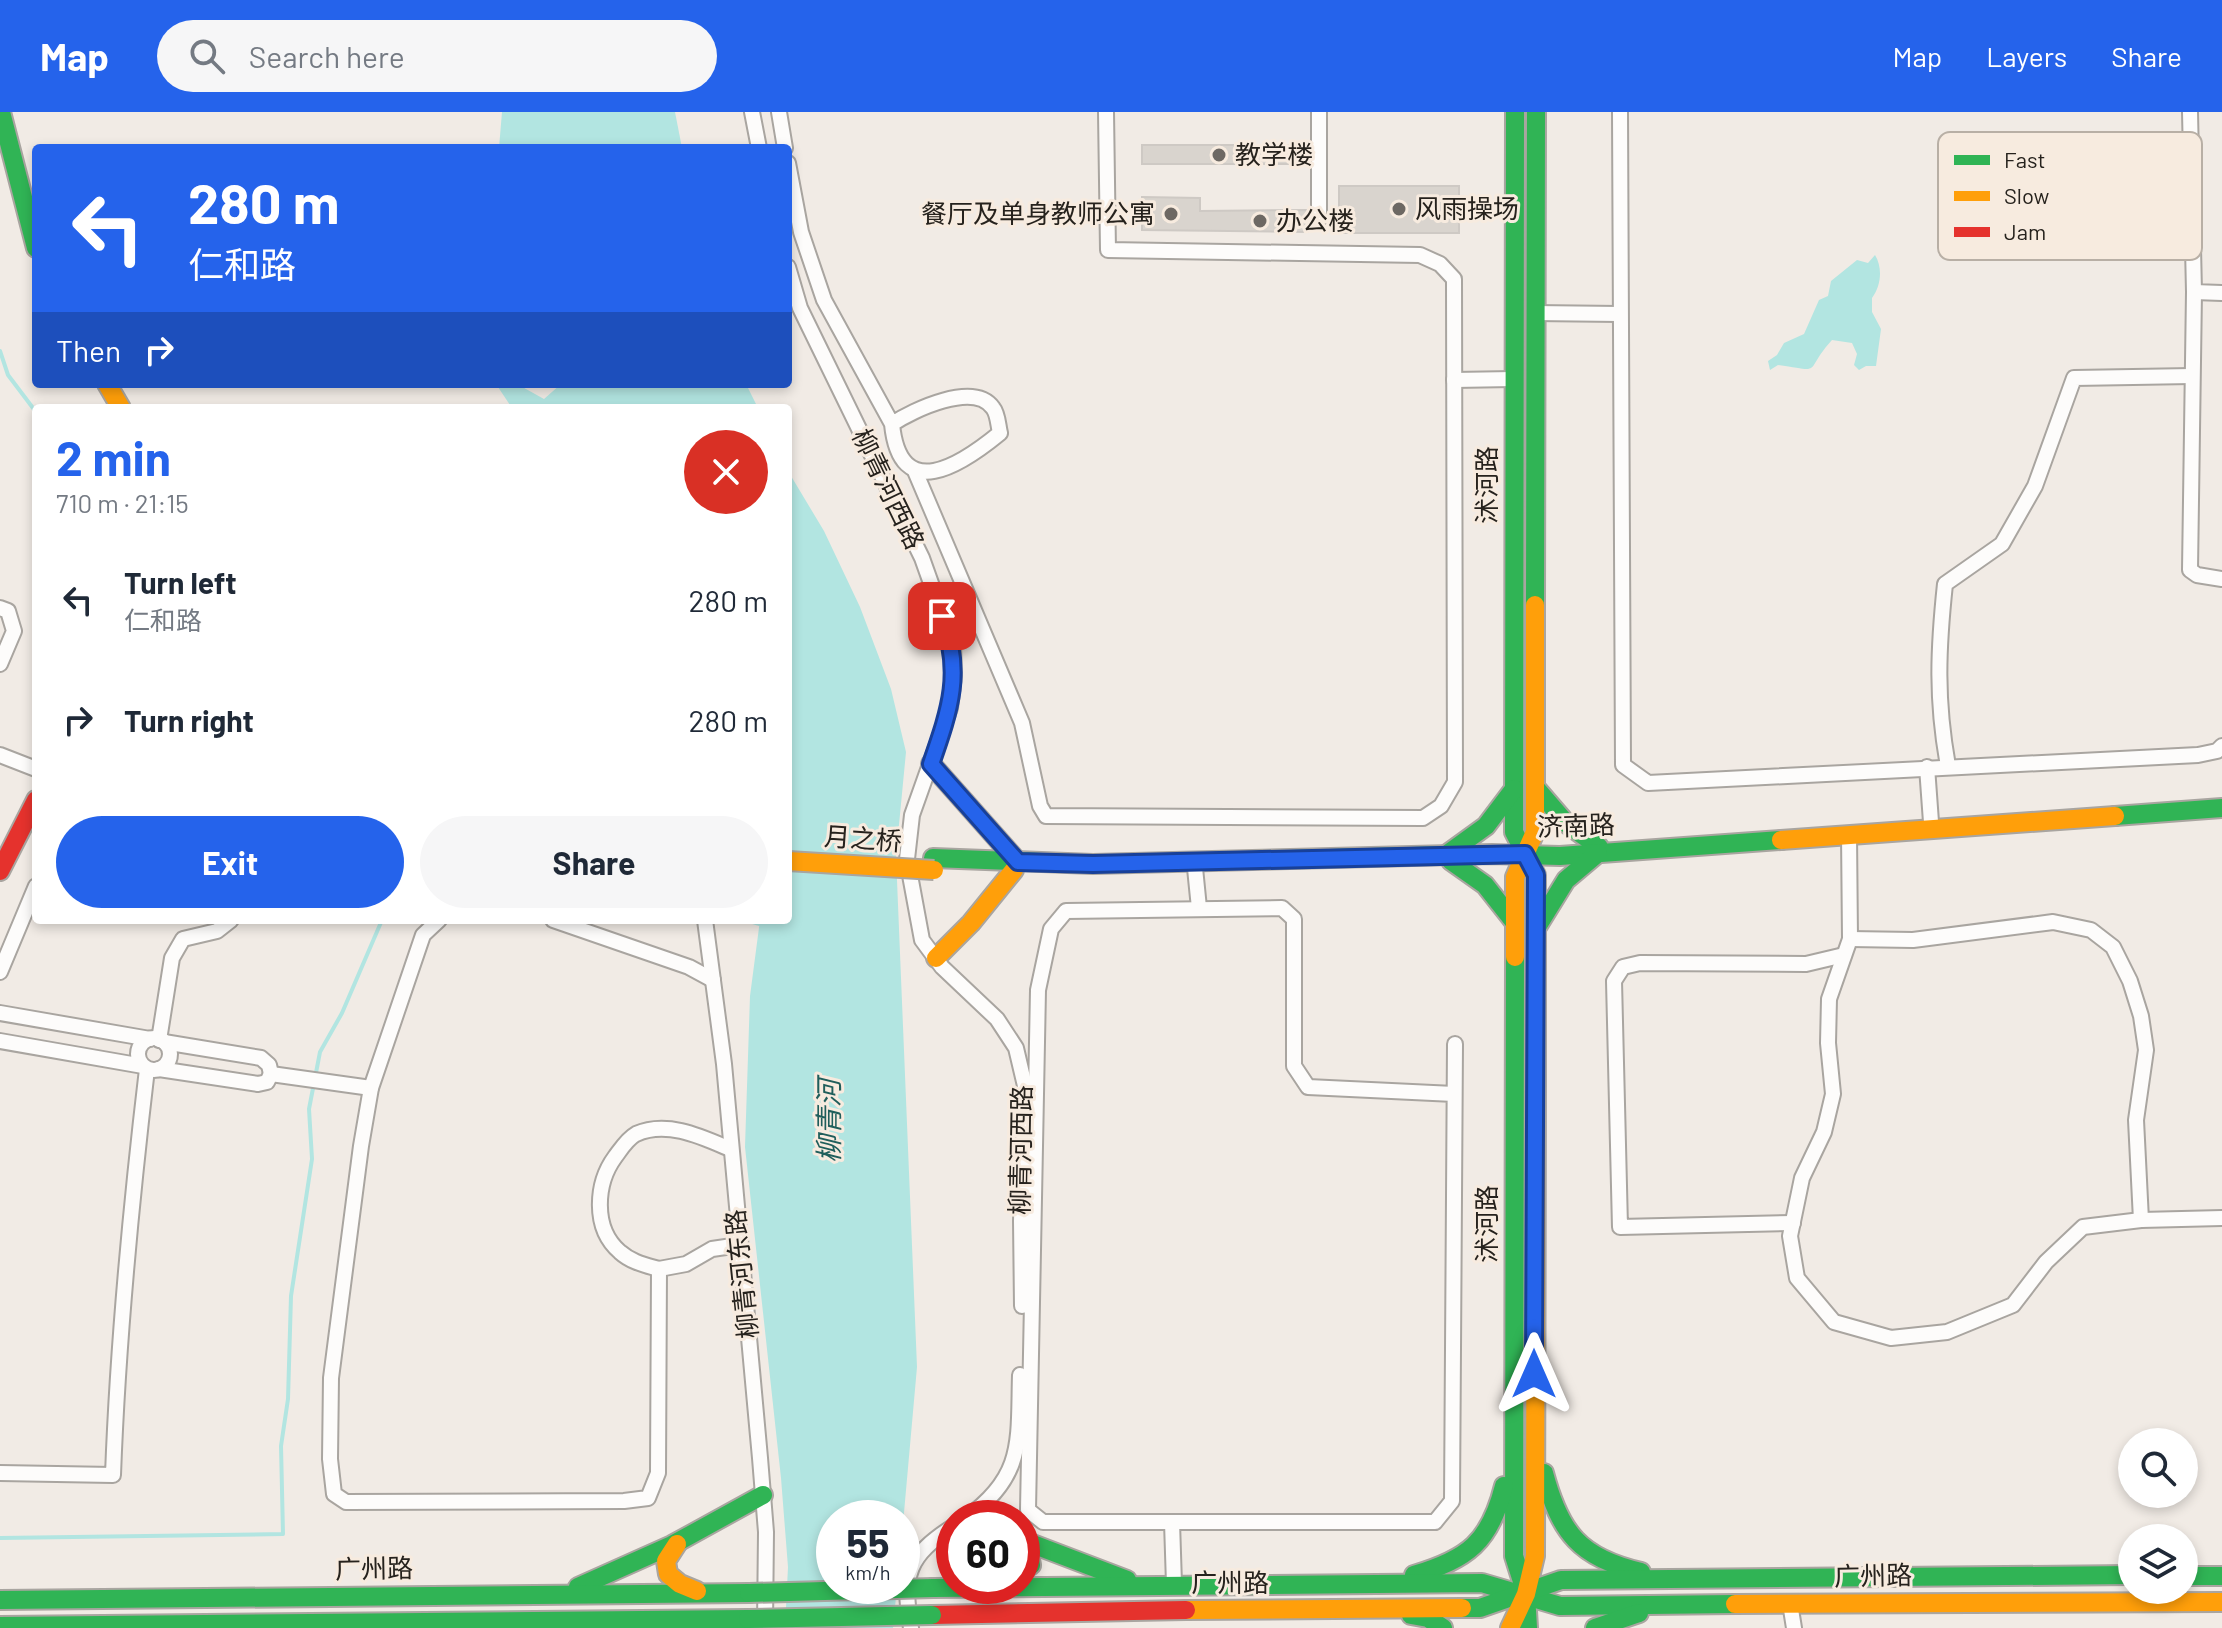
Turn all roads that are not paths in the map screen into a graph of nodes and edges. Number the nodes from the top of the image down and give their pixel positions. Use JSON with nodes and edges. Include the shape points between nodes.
{"nodes":[{"id":1,"x":1,"y":112,"type":"edge"},
{"id":2,"x":8,"y":112,"type":"edge"},
{"id":3,"x":752,"y":112,"type":"edge"},
{"id":4,"x":779,"y":112,"type":"edge"},
{"id":5,"x":1106,"y":112,"type":"edge"},
{"id":6,"x":1319,"y":112,"type":"edge"},
{"id":7,"x":1515,"y":112,"type":"edge"},
{"id":8,"x":1536,"y":112,"type":"edge"},
{"id":9,"x":1620,"y":112,"type":"edge"},
{"id":10,"x":2190,"y":112,"type":"edge"},
{"id":11,"x":2190,"y":132,"type":"edge"},
{"id":12,"x":758,"y":144,"type":"edge"},
{"id":13,"x":784,"y":144,"type":"edge"},
{"id":14,"x":792,"y":184,"type":"edge"},
{"id":15,"x":32,"y":212,"type":"edge"},
{"id":16,"x":1319,"y":219,"type":"dead end"},
{"id":17,"x":32,"y":232,"type":"edge"},
{"id":18,"x":2193,"y":260,"type":"edge"},
{"id":19,"x":792,"y":281,"type":"edge"},
{"id":20,"x":2194,"y":292,"type":"junction"},
{"id":21,"x":2222,"y":293,"type":"edge"},
{"id":22,"x":1534,"y":313,"type":"junction"},
{"id":23,"x":1619,"y":314,"type":"junction"},
{"id":24,"x":2192,"y":376,"type":"junction"},
{"id":25,"x":1513,"y":379,"type":"junction"},
{"id":26,"x":1454,"y":380,"type":"junction"},
{"id":27,"x":892,"y":424,"type":"junction"},
{"id":28,"x":899,"y":453,"type":"junction"},
{"id":29,"x":875,"y":464,"type":"junction"},
{"id":30,"x":915,"y":471,"type":"junction"},
{"id":31,"x":2222,"y":579,"type":"edge"},
{"id":32,"x":0,"y":608,"type":"edge"},
{"id":33,"x":0,"y":664,"type":"edge"},
{"id":34,"x":2222,"y":746,"type":"edge"},
{"id":35,"x":0,"y":755,"type":"edge"},
{"id":36,"x":931,"y":764,"type":"junction"},
{"id":37,"x":1948,"y":766,"type":"junction"},
{"id":38,"x":32,"y":767,"type":"edge"},
{"id":39,"x":1927,"y":767,"type":"junction"},
{"id":40,"x":1535,"y":787,"type":"junction"},
{"id":41,"x":1514,"y":789,"type":"junction"},
{"id":42,"x":2222,"y":805,"type":"edge"},
{"id":43,"x":32,"y":808,"type":"edge"},
{"id":44,"x":1931,"y":822,"type":"junction"},
{"id":45,"x":1849,"y":834,"type":"junction"},
{"id":46,"x":1598,"y":850,"type":"junction"},
{"id":47,"x":792,"y":852,"type":"edge"},
{"id":48,"x":1525,"y":854,"type":"junction"},
{"id":49,"x":1449,"y":858,"type":"junction"},
{"id":50,"x":792,"y":861,"type":"edge"},
{"id":51,"x":934,"y":864,"type":"junction"},
{"id":52,"x":1016,"y":866,"type":"junction"},
{"id":53,"x":1195,"y":868,"type":"junction"},
{"id":54,"x":0,"y":871,"type":"edge"},
{"id":55,"x":32,"y":896,"type":"edge"},
{"id":56,"x":1199,"y":908,"type":"junction"},
{"id":57,"x":1515,"y":923,"type":"junction"},
{"id":58,"x":226,"y":924,"type":"edge"},
{"id":59,"x":435,"y":924,"type":"edge"},
{"id":60,"x":565,"y":924,"type":"edge"},
{"id":61,"x":706,"y":924,"type":"edge"},
{"id":62,"x":1536,"y":928,"type":"junction"},
{"id":63,"x":1850,"y":939,"type":"junction"},
{"id":64,"x":1844,"y":955,"type":"junction"},
{"id":65,"x":936,"y":958,"type":"junction"},
{"id":66,"x":0,"y":972,"type":"edge"},
{"id":67,"x":713,"y":980,"type":"junction"},
{"id":68,"x":0,"y":1013,"type":"edge"},
{"id":69,"x":157,"y":1040,"type":"junction"},
{"id":70,"x":0,"y":1041,"type":"edge"},
{"id":71,"x":1455,"y":1044,"type":"dead end"},
{"id":72,"x":150,"y":1068,"type":"junction"},
{"id":73,"x":271,"y":1074,"type":"junction"},
{"id":74,"x":371,"y":1088,"type":"junction"},
{"id":75,"x":1454,"y":1094,"type":"junction"},
{"id":76,"x":730,"y":1149,"type":"junction"},
{"id":77,"x":2222,"y":1218,"type":"edge"},
{"id":78,"x":2141,"y":1220,"type":"junction"},
{"id":79,"x":1793,"y":1223,"type":"junction"},
{"id":80,"x":739,"y":1245,"type":"junction"},
{"id":81,"x":659,"y":1269,"type":"junction"},
{"id":82,"x":1535,"y":1436,"type":"junction"},
{"id":83,"x":1514,"y":1442,"type":"junction"},
{"id":84,"x":0,"y":1473,"type":"edge"},
{"id":85,"x":763,"y":1495,"type":"junction"},
{"id":86,"x":990,"y":1500,"type":"edge"},
{"id":87,"x":1172,"y":1522,"type":"junction"},
{"id":88,"x":936,"y":1537,"type":"edge"},
{"id":89,"x":677,"y":1544,"type":"junction"},
{"id":90,"x":1040,"y":1548,"type":"edge"},
{"id":91,"x":2118,"y":1575,"type":"edge"},
{"id":92,"x":1665,"y":1579,"type":"junction"},
{"id":93,"x":1387,"y":1583,"type":"junction"},
{"id":94,"x":1139,"y":1584,"type":"junction"},
{"id":95,"x":1174,"y":1584,"type":"junction"},
{"id":96,"x":1040,"y":1585,"type":"edge"},
{"id":97,"x":936,"y":1588,"type":"edge"},
{"id":98,"x":562,"y":1593,"type":"junction"},
{"id":99,"x":700,"y":1593,"type":"junction"},
{"id":100,"x":1526,"y":1594,"type":"junction"},
{"id":101,"x":0,"y":1600,"type":"edge"},
{"id":102,"x":2220,"y":1602,"type":"edge"},
{"id":103,"x":1790,"y":1603,"type":"junction"},
{"id":104,"x":1669,"y":1605,"type":"junction"},
{"id":105,"x":1378,"y":1608,"type":"junction"},
{"id":106,"x":1139,"y":1610,"type":"junction"},
{"id":107,"x":990,"y":1614,"type":"junction"},
{"id":108,"x":597,"y":1624,"type":"edge"},
{"id":109,"x":681,"y":1624,"type":"edge"},
{"id":110,"x":757,"y":1624,"type":"edge"},
{"id":111,"x":0,"y":1626,"type":"edge"},
{"id":112,"x":911,"y":1628,"type":"edge"},
{"id":113,"x":1018,"y":1628,"type":"edge"},
{"id":114,"x":1098,"y":1628,"type":"edge"},
{"id":115,"x":1443,"y":1628,"type":"edge"},
{"id":116,"x":1510,"y":1628,"type":"edge"},
{"id":117,"x":1528,"y":1628,"type":"edge"},
{"id":118,"x":1595,"y":1628,"type":"edge"},
{"id":119,"x":1794,"y":1628,"type":"edge"}],
"edges":[{"from":1,"to":17,"type":"main road"},
{"from":2,"to":15,"type":"main road"},
{"from":3,"to":12,"type":"street"},
{"from":4,"to":13,"type":"street"},
{"from":5,"to":26,"type":"street","via":[[1108,250],[1420,255],[1440,264],[1454,279]]},
{"from":6,"to":16,"type":"street"},
{"from":7,"to":25,"type":"main road","name":"沭河路"},
{"from":8,"to":22,"type":"main road","name":"沭河路"},
{"from":9,"to":23,"type":"street"},
{"from":10,"to":11,"type":"street"},
{"from":14,"to":27,"type":"street","via":[[801,232],[824,300]]},
{"from":18,"to":20,"type":"street"},
{"from":19,"to":29,"type":"street","name":"柳青河西路"},
{"from":20,"to":21,"type":"street"},
{"from":20,"to":24,"type":"street"},
{"from":22,"to":23,"type":"street"},
{"from":22,"to":40,"type":"main road","name":"沭河路"},
{"from":23,"to":39,"type":"street","via":[[1623,765],[1648,783]]},
{"from":24,"to":31,"type":"street","via":[[2190,570]]},
{"from":24,"to":37,"type":"street","via":[[2074,378],[2035,486],[2002,544],[1945,584],[1939,716]]},
{"from":25,"to":26,"type":"street"},
{"from":25,"to":41,"type":"main road","name":"沭河路"},
{"from":26,"to":30,"type":"street","via":[[1455,782],[1441,806],[1423,818],[1046,816],[1022,723]]},
{"from":27,"to":28,"type":"street"},
{"from":27,"to":30,"type":"street","via":[[915,409],[963,397],[983,398],[995,409],[1000,433],[971,457],[936,471]]},
{"from":28,"to":29,"type":"street"},
{"from":28,"to":30,"type":"street"},
{"from":29,"to":36,"type":"street","name":"柳青河西路","via":[[922,558],[953,645],[950,708]]},
{"from":32,"to":33,"type":"street","via":[[8,611],[14,631]]},
{"from":34,"to":37,"type":"street","via":[[2198,755]]},
{"from":35,"to":38,"type":"street"},
{"from":36,"to":52,"type":"main road"},
{"from":36,"to":65,"type":"street","name":"柳青河西路","via":[[912,815],[907,859],[922,940]]},
{"from":37,"to":39,"type":"street"},
{"from":39,"to":44,"type":"street"},
{"from":40,"to":46,"type":"main road"},
{"from":40,"to":48,"type":"main road","name":"沭河路","via":[[1535,832]]},
{"from":41,"to":48,"type":"main road","name":"沭河路","via":[[1514,832]]},
{"from":41,"to":49,"type":"main road","via":[[1486,826]]},
{"from":42,"to":44,"type":"main road","name":"济南路"},
{"from":42,"to":45,"type":"main road","name":"济南路"},
{"from":43,"to":54,"type":"main road"},
{"from":44,"to":46,"type":"main road","name":"济南路"},
{"from":45,"to":46,"type":"main road","name":"济南路"},
{"from":45,"to":63,"type":"street"},
{"from":46,"to":48,"type":"main road","name":"济南路"},
{"from":46,"to":62,"type":"main road","via":[[1566,880]]},
{"from":47,"to":51,"type":"main road","name":"月之桥"},
{"from":48,"to":49,"type":"main road","name":"济南路","via":[[1492,860]]},
{"from":48,"to":57,"type":"main road","name":"沭河路","via":[[1515,877]]},
{"from":48,"to":62,"type":"main road","name":"沭河路","via":[[1536,875]]},
{"from":49,"to":52,"type":"main road"},
{"from":49,"to":53,"type":"main road"},
{"from":49,"to":57,"type":"main road","via":[[1485,885]]},
{"from":50,"to":51,"type":"main road","name":"月之桥","bridge":true},
{"from":51,"to":52,"type":"main road"},
{"from":52,"to":53,"type":"main road"},
{"from":52,"to":65,"type":"main road"},
{"from":53,"to":56,"type":"street"},
{"from":55,"to":66,"type":"street"},
{"from":56,"to":75,"type":"street","via":[[1282,908],[1294,919],[1294,1066],[1308,1087]]},
{"from":56,"to":87,"type":"street","via":[[1066,911],[1051,929],[1038,990],[1028,1510],[1043,1522]]},
{"from":57,"to":83,"type":"main road","name":"沭河路"},
{"from":58,"to":69,"type":"street","via":[[183,939],[172,958]]},
{"from":59,"to":74,"type":"street","via":[[423,935]]},
{"from":60,"to":67,"type":"street"},
{"from":61,"to":67,"type":"street","name":"柳青河东路"},
{"from":62,"to":82,"type":"main road","name":"沭河路"},
{"from":63,"to":64,"type":"street"},
{"from":63,"to":78,"type":"street","via":[[1913,940],[2053,922],[2091,930],[2113,947],[2130,981],[2146,1050],[2136,1120]]},
{"from":64,"to":79,"type":"street","via":[[1829,999],[1833,1094],[1824,1132],[1802,1178]]},
{"from":64,"to":79,"type":"street","via":[[1806,964],[1640,963],[1623,967],[1614,981],[1620,1227]]},
{"from":65,"to":86,"type":"street","name":"柳青河西路","via":[[997,1019],[1016,1048],[1025,1086],[1018,1444],[1002,1486]]},
{"from":67,"to":76,"type":"street","name":"柳青河东路"},
{"from":68,"to":69,"type":"street"},
{"from":69,"to":72,"type":"street","via":[[139,1050]]},
{"from":69,"to":72,"type":"street","via":[[170,1053],[168,1061]]},
{"from":69,"to":73,"type":"street","via":[[261,1058]]},
{"from":70,"to":72,"type":"street"},
{"from":71,"to":75,"type":"street"},
{"from":72,"to":73,"type":"street","via":[[258,1084]]},
{"from":72,"to":84,"type":"street","via":[[119,1333],[113,1475]]},
{"from":73,"to":74,"type":"street"},
{"from":74,"to":81,"type":"street","via":[[331,1378],[334,1494],[346,1502],[648,1498],[658,1473]]},
{"from":75,"to":87,"type":"street","via":[[1452,1501],[1435,1522]]},
{"from":76,"to":80,"type":"street","name":"柳青河东路"},
{"from":76,"to":81,"type":"street","via":[[680,1130],[660,1131],[637,1134],[610,1164],[600,1188],[605,1228],[618,1252]]},
{"from":77,"to":78,"type":"street"},
{"from":78,"to":79,"type":"street","via":[[2083,1227],[2046,1262],[2013,1305],[1947,1332],[1891,1338],[1834,1322],[1797,1278]]},
{"from":80,"to":81,"type":"street"},
{"from":80,"to":85,"type":"street","name":"柳青河东路"},
{"from":82,"to":92,"type":"main road","via":[[1549,1497],[1575,1540],[1604,1562]]},
{"from":82,"to":100,"type":"main road","name":"沭河路","via":[[1535,1556]]},
{"from":83,"to":93,"type":"main road","via":[[1499,1514],[1478,1547],[1446,1566]]},
{"from":83,"to":100,"type":"main road","name":"沭河路","via":[[1514,1556]]},
{"from":85,"to":89,"type":"main road"},
{"from":85,"to":110,"type":"street","name":"柳青河东路"},
{"from":87,"to":95,"type":"street"},
{"from":88,"to":112,"type":"street","via":[[909,1567]]},
{"from":89,"to":98,"type":"main road"},
{"from":89,"to":99,"type":"main road","via":[[666,1561],[668,1574]]},
{"from":90,"to":94,"type":"main road"},
{"from":91,"to":92,"type":"main road","name":"广州路"},
{"from":92,"to":100,"type":"main road","name":"广州路","via":[[1561,1580]]},
{"from":93,"to":95,"type":"main road","name":"广州路"},
{"from":93,"to":100,"type":"main road","name":"广州路","via":[[1482,1583]]},
{"from":94,"to":95,"type":"main road","name":"广州路"},
{"from":94,"to":96,"type":"main road","name":"广州路"},
{"from":97,"to":99,"type":"main road","name":"广州路","bridge":true},
{"from":98,"to":99,"type":"main road","name":"广州路"},
{"from":98,"to":101,"type":"main road","name":"广州路"},
{"from":100,"to":104,"type":"main road","name":"广州路","via":[[1560,1606]]},
{"from":100,"to":105,"type":"main road","name":"广州路","via":[[1480,1608]]},
{"from":100,"to":116,"type":"main road","name":"沭河路"},
{"from":100,"to":117,"type":"main road","name":"沭河路"},
{"from":102,"to":103,"type":"main road","name":"广州路"},
{"from":103,"to":104,"type":"main road","name":"广州路"},
{"from":103,"to":119,"type":"street"},
{"from":104,"to":118,"type":"main road"},
{"from":105,"to":106,"type":"main road","name":"广州路"},
{"from":105,"to":115,"type":"main road","via":[[1428,1618]]},
{"from":106,"to":107,"type":"main road","name":"广州路"},
{"from":106,"to":114,"type":"main road"},
{"from":107,"to":110,"type":"main road","name":"广州路","bridge":true},
{"from":107,"to":113,"type":"main road"},
{"from":108,"to":109,"type":"main road","name":"广州路"},
{"from":108,"to":111,"type":"main road","name":"广州路"},
{"from":109,"to":110,"type":"main road","name":"广州路"}]}
